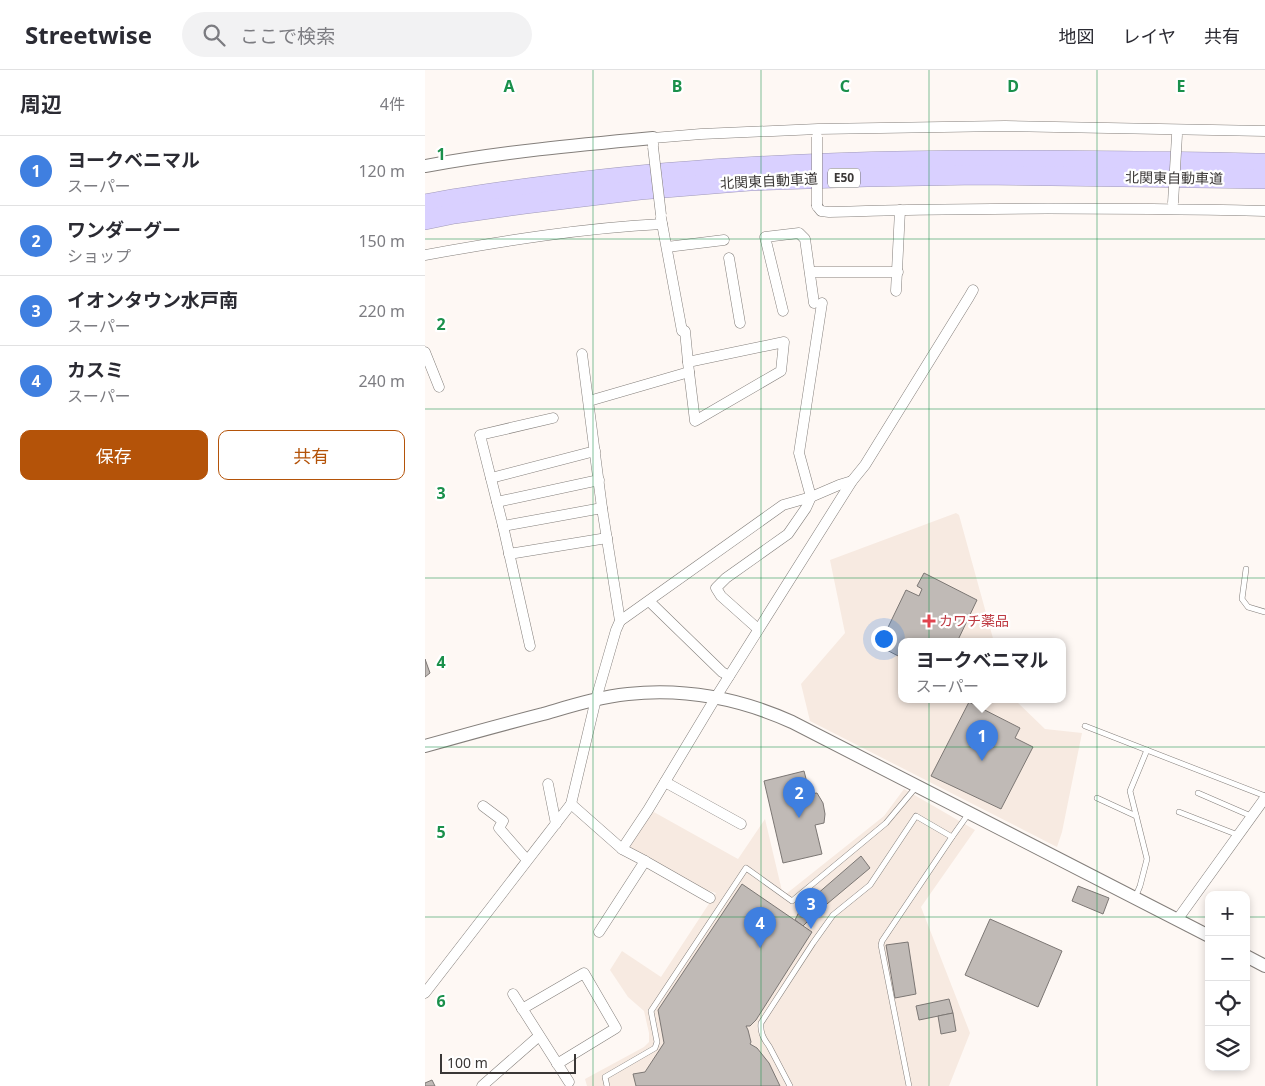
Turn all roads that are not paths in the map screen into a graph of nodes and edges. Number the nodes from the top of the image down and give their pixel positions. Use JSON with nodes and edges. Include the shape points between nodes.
{"nodes":[{"id":1,"x":1265,"y":131,"type":"edge"},
{"id":2,"x":1177,"y":132,"type":"junction"},
{"id":3,"x":818,"y":133,"type":"junction"},
{"id":4,"x":653,"y":142,"type":"junction"},
{"id":5,"x":1265,"y":163,"type":"edge"},
{"id":6,"x":425,"y":166,"type":"edge"},
{"id":7,"x":1265,"y":179,"type":"edge"},
{"id":8,"x":425,"y":204,"type":"edge"},
{"id":9,"x":1173,"y":206,"type":"junction"},
{"id":10,"x":900,"y":210,"type":"junction"},
{"id":11,"x":1265,"y":211,"type":"edge"},
{"id":12,"x":662,"y":219,"type":"junction"},
{"id":13,"x":425,"y":220,"type":"edge"},
{"id":14,"x":724,"y":240,"type":"dead end"},
{"id":15,"x":667,"y":247,"type":"junction"},
{"id":16,"x":425,"y":255,"type":"edge"},
{"id":17,"x":729,"y":258,"type":"dead end"},
{"id":18,"x":810,"y":272,"type":"junction"},
{"id":19,"x":898,"y":272,"type":"junction"},
{"id":20,"x":973,"y":290,"type":"dead end"},
{"id":21,"x":896,"y":291,"type":"dead end"},
{"id":22,"x":783,"y":311,"type":"dead end"},
{"id":23,"x":740,"y":323,"type":"dead end"},
{"id":24,"x":425,"y":352,"type":"edge"},
{"id":25,"x":582,"y":354,"type":"dead end"},
{"id":26,"x":689,"y":367,"type":"junction"},
{"id":27,"x":439,"y":387,"type":"dead end"},
{"id":28,"x":589,"y":401,"type":"junction"},
{"id":29,"x":553,"y":418,"type":"dead end"},
{"id":30,"x":595,"y":451,"type":"junction"},
{"id":31,"x":491,"y":478,"type":"junction"},
{"id":32,"x":599,"y":480,"type":"junction"},
{"id":33,"x":852,"y":481,"type":"junction"},
{"id":34,"x":811,"y":497,"type":"junction"},
{"id":35,"x":497,"y":502,"type":"junction"},
{"id":36,"x":602,"y":508,"type":"junction"},
{"id":37,"x":503,"y":526,"type":"junction"},
{"id":38,"x":607,"y":538,"type":"junction"},
{"id":39,"x":509,"y":554,"type":"junction"},
{"id":40,"x":1246,"y":569,"type":"dead end"},
{"id":41,"x":649,"y":601,"type":"junction"},
{"id":42,"x":1265,"y":612,"type":"edge"},
{"id":43,"x":620,"y":622,"type":"junction"},
{"id":44,"x":758,"y":629,"type":"junction"},
{"id":45,"x":530,"y":646,"type":"dead end"},
{"id":46,"x":729,"y":676,"type":"junction"},
{"id":47,"x":716,"y":697,"type":"junction"},
{"id":48,"x":596,"y":699,"type":"junction"},
{"id":49,"x":1085,"y":726,"type":"dead end"},
{"id":50,"x":425,"y":746,"type":"edge"},
{"id":51,"x":1147,"y":750,"type":"junction"},
{"id":52,"x":665,"y":782,"type":"junction"},
{"id":53,"x":548,"y":784,"type":"dead end"},
{"id":54,"x":917,"y":786,"type":"junction"},
{"id":55,"x":1198,"y":793,"type":"dead end"},
{"id":56,"x":1265,"y":797,"type":"edge"},
{"id":57,"x":1097,"y":798,"type":"dead end"},
{"id":58,"x":571,"y":804,"type":"junction"},
{"id":59,"x":483,"y":806,"type":"dead end"},
{"id":60,"x":1179,"y":812,"type":"dead end"},
{"id":61,"x":970,"y":813,"type":"junction"},
{"id":62,"x":1136,"y":816,"type":"junction"},
{"id":63,"x":1252,"y":816,"type":"junction"},
{"id":64,"x":556,"y":824,"type":"junction"},
{"id":65,"x":741,"y":824,"type":"dead end"},
{"id":66,"x":1238,"y":835,"type":"junction"},
{"id":67,"x":952,"y":837,"type":"junction"},
{"id":68,"x":622,"y":849,"type":"junction"},
{"id":69,"x":527,"y":860,"type":"junction"},
{"id":70,"x":645,"y":861,"type":"junction"},
{"id":71,"x":710,"y":898,"type":"dead end"},
{"id":72,"x":1134,"y":898,"type":"junction"},
{"id":73,"x":1177,"y":920,"type":"junction"},
{"id":74,"x":599,"y":932,"type":"dead end"},
{"id":75,"x":1205,"y":934,"type":"edge"},
{"id":76,"x":1250,"y":958,"type":"edge"},
{"id":77,"x":1265,"y":966,"type":"edge"},
{"id":78,"x":425,"y":993,"type":"edge"},
{"id":79,"x":513,"y":994,"type":"dead end"},
{"id":80,"x":523,"y":1009,"type":"junction"},
{"id":81,"x":539,"y":1036,"type":"junction"},
{"id":82,"x":557,"y":1064,"type":"junction"},
{"id":83,"x":569,"y":1082,"type":"dead end"},
{"id":84,"x":482,"y":1086,"type":"edge"},
{"id":85,"x":607,"y":1086,"type":"edge"},
{"id":86,"x":790,"y":1086,"type":"edge"},
{"id":87,"x":909,"y":1086,"type":"edge"}],
"edges":[{"from":1,"to":2,"type":"street"},
{"from":2,"to":3,"type":"street","via":[[1005,126]]},
{"from":2,"to":9,"type":"street","bridge":true},
{"from":3,"to":4,"type":"street"},
{"from":3,"to":10,"type":"street","bridge":true,"via":[[817,206],[821,211]]},
{"from":4,"to":6,"type":"street","via":[[528,150]]},
{"from":4,"to":12,"type":"street","bridge":true},
{"from":5,"to":8,"type":"highway","name":"北関東自動車道","number":"E50","via":[[978,159],[749,166],[640,174]]},
{"from":7,"to":13,"type":"highway","name":"北関東自動車道","number":"E50","via":[[978,175],[750,181],[631,191]]},
{"from":9,"to":10,"type":"street"},
{"from":9,"to":11,"type":"street"},
{"from":10,"to":19,"type":"street"},
{"from":12,"to":15,"type":"street"},
{"from":12,"to":16,"type":"street"},
{"from":14,"to":15,"type":"street"},
{"from":15,"to":26,"type":"street"},
{"from":17,"to":23,"type":"street"},
{"from":18,"to":19,"type":"street"},
{"from":18,"to":22,"type":"street","via":[[805,239],[799,234],[765,236]]},
{"from":18,"to":34,"type":"street","via":[[818,303],[799,453]]},
{"from":19,"to":21,"type":"street"},
{"from":20,"to":33,"type":"street"},
{"from":24,"to":27,"type":"street"},
{"from":25,"to":28,"type":"street"},
{"from":26,"to":26,"type":"street","via":[[784,342],[781,371],[695,421]]},
{"from":26,"to":28,"type":"street"},
{"from":28,"to":30,"type":"street"},
{"from":29,"to":31,"type":"street","via":[[480,435]]},
{"from":30,"to":31,"type":"street"},
{"from":30,"to":32,"type":"street"},
{"from":31,"to":35,"type":"street"},
{"from":32,"to":35,"type":"street"},
{"from":32,"to":36,"type":"street"},
{"from":33,"to":34,"type":"street"},
{"from":33,"to":44,"type":"street"},
{"from":34,"to":41,"type":"street","via":[[783,505]]},
{"from":34,"to":44,"type":"street","via":[[788,534],[726,578],[717,588],[721,596]]},
{"from":35,"to":37,"type":"street"},
{"from":36,"to":37,"type":"street"},
{"from":36,"to":38,"type":"street"},
{"from":37,"to":39,"type":"street"},
{"from":38,"to":39,"type":"street"},
{"from":38,"to":43,"type":"street"},
{"from":39,"to":45,"type":"street"},
{"from":40,"to":42,"type":"lane","via":[[1242,599],[1249,606]]},
{"from":41,"to":43,"type":"street"},
{"from":41,"to":46,"type":"street"},
{"from":43,"to":48,"type":"street"},
{"from":44,"to":46,"type":"street"},
{"from":46,"to":47,"type":"street"},
{"from":47,"to":48,"type":"street","via":[[649,692]]},
{"from":47,"to":52,"type":"street"},
{"from":47,"to":54,"type":"street","via":[[773,713]]},
{"from":48,"to":50,"type":"street"},
{"from":48,"to":58,"type":"street"},
{"from":49,"to":51,"type":"lane"},
{"from":51,"to":56,"type":"lane"},
{"from":51,"to":62,"type":"lane","via":[[1131,791]]},
{"from":52,"to":65,"type":"street"},
{"from":52,"to":68,"type":"street"},
{"from":53,"to":64,"type":"street"},
{"from":54,"to":61,"type":"street"},
{"from":54,"to":85,"type":"lane","via":[[886,823],[792,901],[746,868],[651,1011],[657,1042],[655,1048],[605,1077]]},
{"from":55,"to":63,"type":"lane"},
{"from":56,"to":63,"type":"street"},
{"from":57,"to":62,"type":"lane"},
{"from":58,"to":64,"type":"street"},
{"from":58,"to":68,"type":"street"},
{"from":59,"to":69,"type":"street","via":[[503,820],[499,828]]},
{"from":60,"to":66,"type":"lane"},
{"from":61,"to":67,"type":"lane"},
{"from":61,"to":72,"type":"street"},
{"from":62,"to":72,"type":"lane","via":[[1147,859]]},
{"from":63,"to":66,"type":"street"},
{"from":64,"to":69,"type":"street"},
{"from":66,"to":73,"type":"street"},
{"from":67,"to":86,"type":"lane","via":[[916,816],[870,885],[833,915],[761,1023],[764,1040]]},
{"from":67,"to":87,"type":"lane","via":[[881,945]]},
{"from":68,"to":70,"type":"street"},
{"from":69,"to":78,"type":"street"},
{"from":70,"to":71,"type":"street"},
{"from":70,"to":74,"type":"street"},
{"from":72,"to":73,"type":"street"},
{"from":73,"to":75,"type":"street"},
{"from":76,"to":77,"type":"street"},
{"from":79,"to":80,"type":"street"},
{"from":80,"to":81,"type":"street"},
{"from":80,"to":82,"type":"street","via":[[584,973],[616,1028]]},
{"from":81,"to":82,"type":"street"},
{"from":81,"to":84,"type":"street"},
{"from":82,"to":83,"type":"street"}]}
